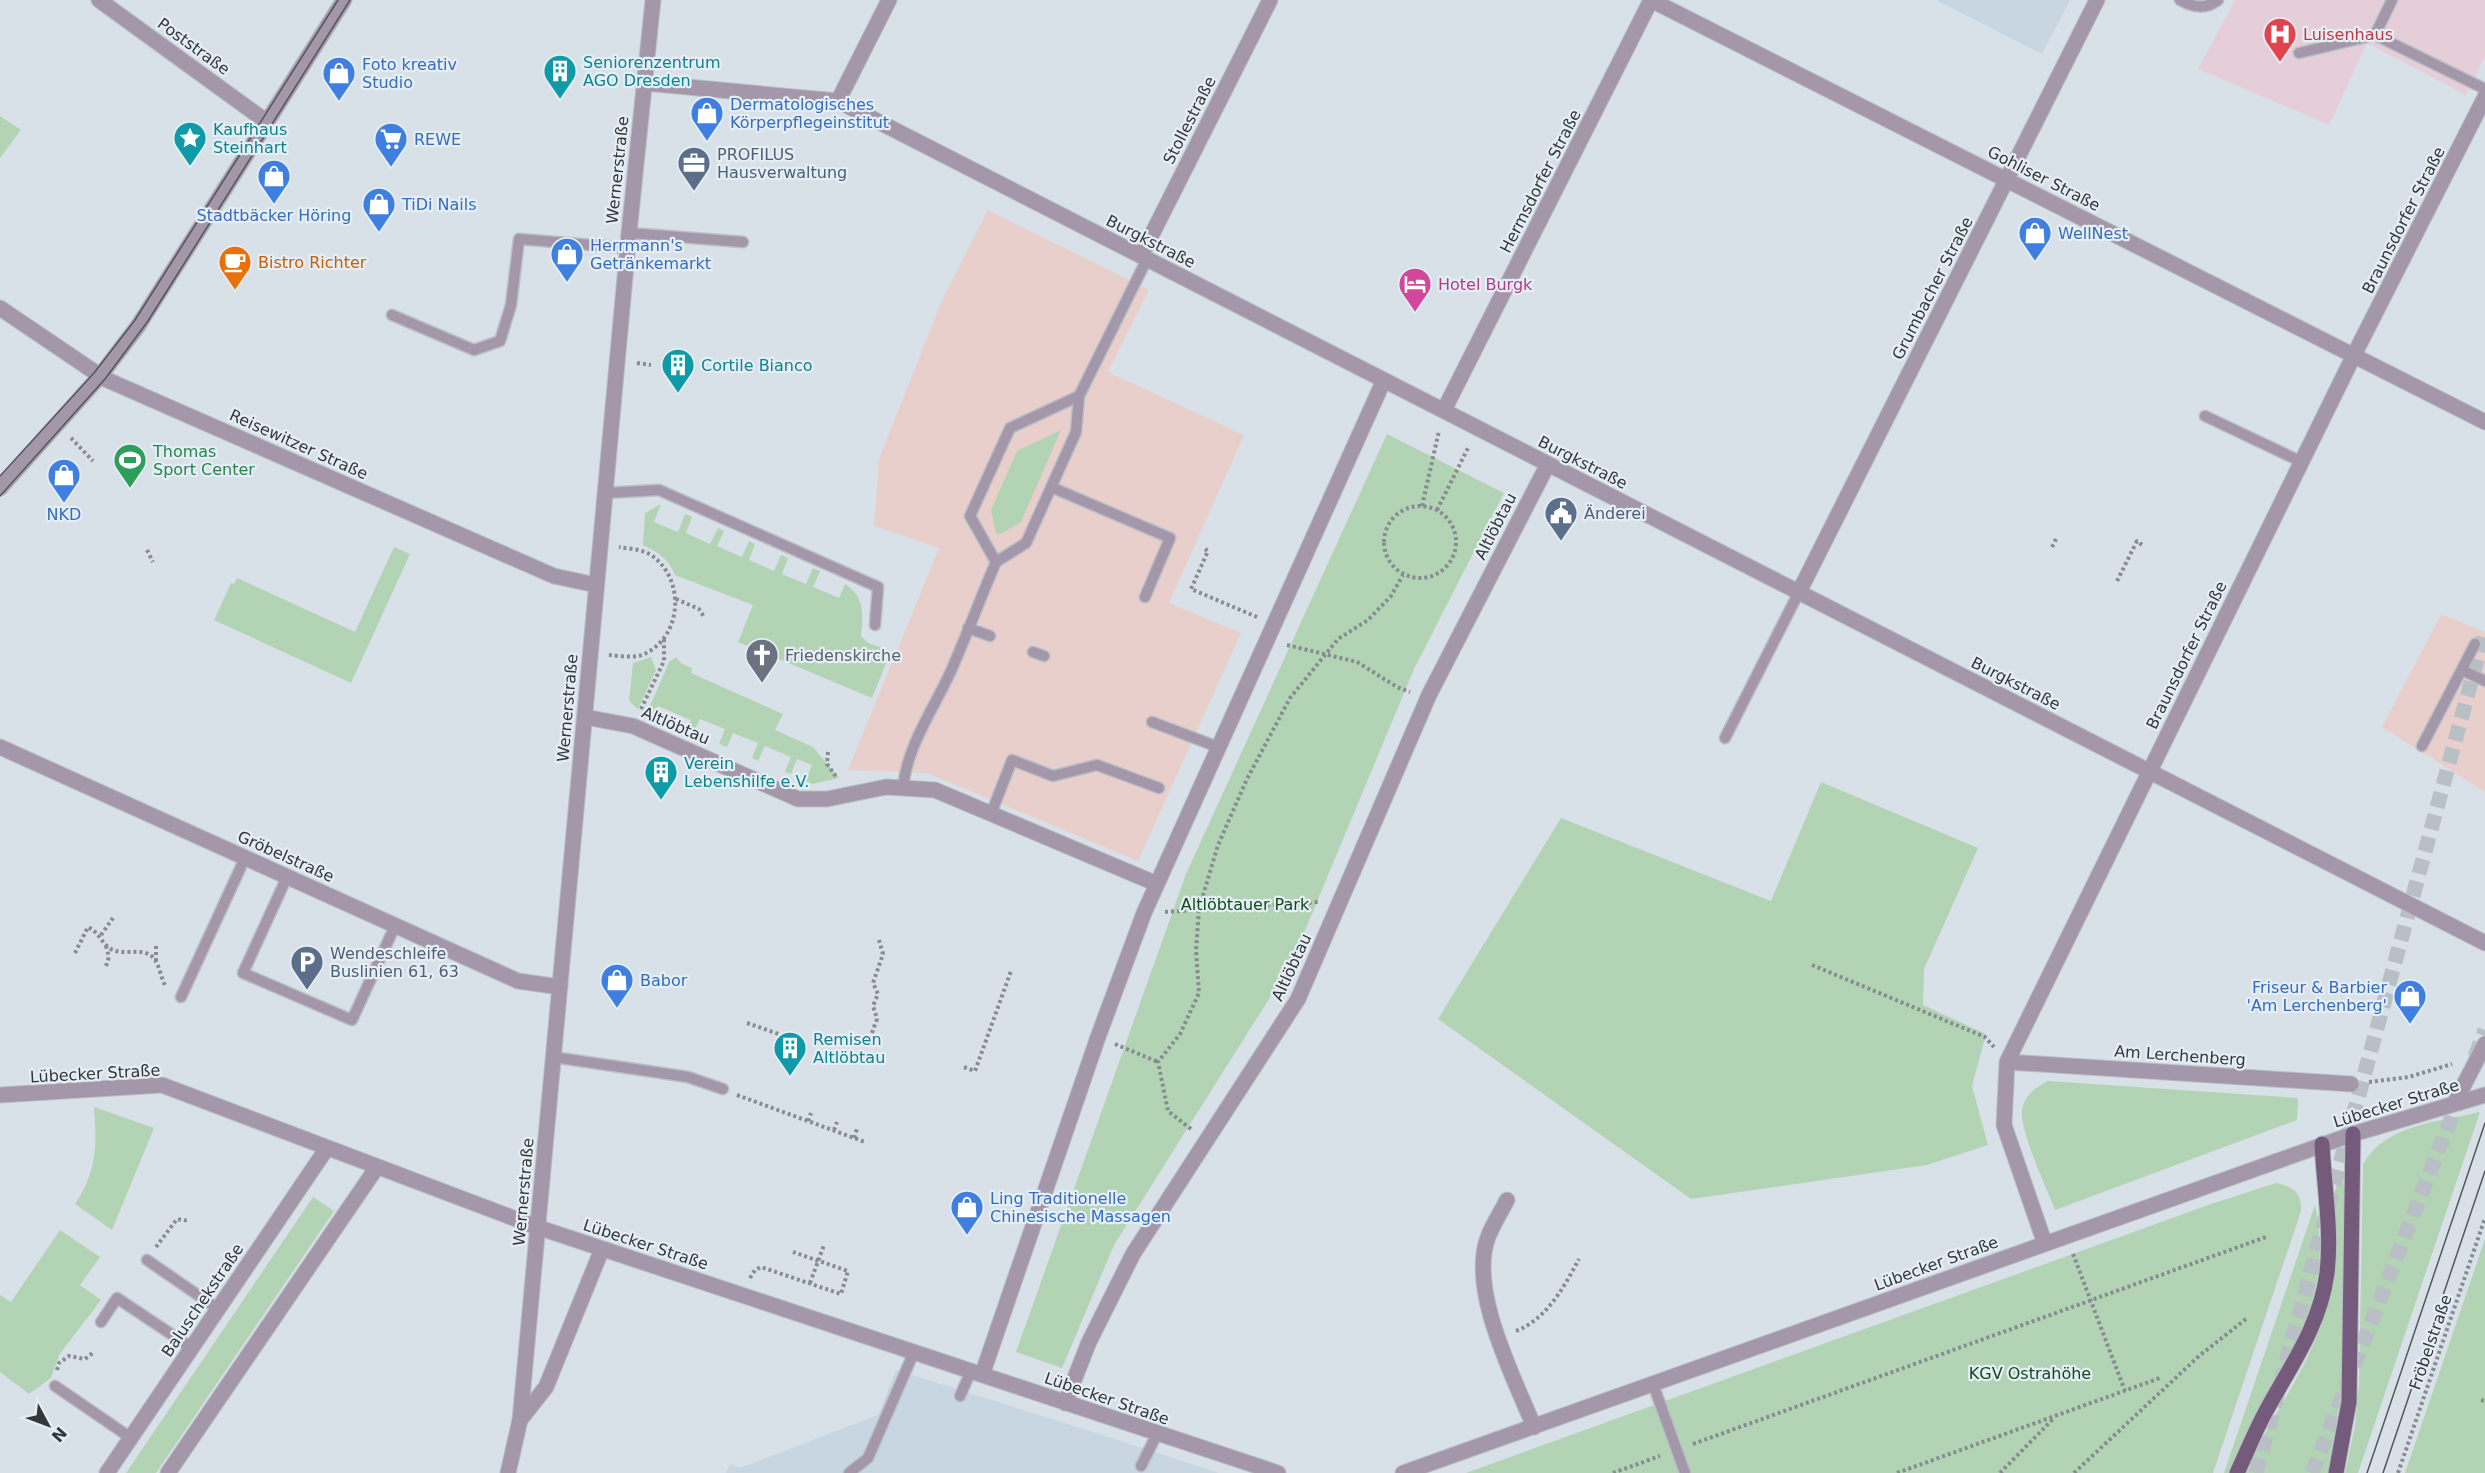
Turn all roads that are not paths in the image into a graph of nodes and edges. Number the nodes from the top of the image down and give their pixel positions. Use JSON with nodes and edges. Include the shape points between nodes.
{"nodes":[{"id":1,"x":99,"y":0,"type":"edge"},
{"id":2,"x":344,"y":0,"type":"edge"},
{"id":3,"x":652,"y":0,"type":"edge"},
{"id":4,"x":889,"y":0,"type":"edge"},
{"id":5,"x":1270,"y":0,"type":"edge"},
{"id":6,"x":1651,"y":0,"type":"edge"},
{"id":7,"x":2097,"y":0,"type":"edge"},
{"id":8,"x":2180,"y":0,"type":"edge"},
{"id":9,"x":2218,"y":0,"type":"edge"},
{"id":10,"x":2392,"y":0,"type":"edge"},
{"id":11,"x":2374,"y":35,"type":"junction"},
{"id":12,"x":2299,"y":53,"type":"dead end"},
{"id":13,"x":645,"y":83,"type":"junction"},
{"id":14,"x":2485,"y":90,"type":"edge"},
{"id":15,"x":2485,"y":97,"type":"edge"},
{"id":16,"x":838,"y":101,"type":"junction"},
{"id":17,"x":267,"y":122,"type":"junction"},
{"id":18,"x":2007,"y":180,"type":"junction"},
{"id":19,"x":628,"y":240,"type":"junction"},
{"id":20,"x":743,"y":242,"type":"dead end"},
{"id":21,"x":1144,"y":257,"type":"junction"},
{"id":22,"x":0,"y":308,"type":"edge"},
{"id":23,"x":392,"y":315,"type":"dead end"},
{"id":24,"x":2354,"y":355,"type":"junction"},
{"id":25,"x":100,"y":376,"type":"junction"},
{"id":26,"x":1384,"y":380,"type":"junction"},
{"id":27,"x":1079,"y":396,"type":"junction"},
{"id":28,"x":1444,"y":410,"type":"junction"},
{"id":29,"x":2205,"y":416,"type":"dead end"},
{"id":30,"x":2485,"y":422,"type":"edge"},
{"id":31,"x":2302,"y":462,"type":"junction"},
{"id":32,"x":1548,"y":464,"type":"junction"},
{"id":33,"x":1051,"y":487,"type":"junction"},
{"id":34,"x":0,"y":488,"type":"edge"},
{"id":35,"x":605,"y":493,"type":"junction"},
{"id":36,"x":996,"y":562,"type":"junction"},
{"id":37,"x":597,"y":585,"type":"junction"},
{"id":38,"x":1799,"y":592,"type":"junction"},
{"id":39,"x":1145,"y":597,"type":"dead end"},
{"id":40,"x":876,"y":625,"type":"dead end"},
{"id":41,"x":968,"y":628,"type":"junction"},
{"id":42,"x":990,"y":636,"type":"dead end"},
{"id":43,"x":2475,"y":644,"type":"dead end"},
{"id":44,"x":1033,"y":652,"type":"dead end"},
{"id":45,"x":1044,"y":656,"type":"dead end"},
{"id":46,"x":2462,"y":670,"type":"junction"},
{"id":47,"x":2485,"y":681,"type":"edge"},
{"id":48,"x":585,"y":717,"type":"junction"},
{"id":49,"x":1152,"y":722,"type":"dead end"},
{"id":50,"x":1725,"y":738,"type":"dead end"},
{"id":51,"x":2422,"y":746,"type":"dead end"},
{"id":52,"x":0,"y":747,"type":"edge"},
{"id":53,"x":1218,"y":747,"type":"junction"},
{"id":54,"x":2149,"y":771,"type":"junction"},
{"id":55,"x":903,"y":788,"type":"junction"},
{"id":56,"x":1158,"y":788,"type":"dead end"},
{"id":57,"x":991,"y":813,"type":"junction"},
{"id":58,"x":245,"y":858,"type":"junction"},
{"id":59,"x":287,"y":877,"type":"junction"},
{"id":60,"x":1156,"y":884,"type":"junction"},
{"id":61,"x":395,"y":926,"type":"junction"},
{"id":62,"x":2485,"y":943,"type":"edge"},
{"id":63,"x":560,"y":987,"type":"junction"},
{"id":64,"x":181,"y":997,"type":"dead end"},
{"id":65,"x":2485,"y":1044,"type":"tunnel mouth"},
{"id":66,"x":554,"y":1057,"type":"junction"},
{"id":67,"x":2007,"y":1062,"type":"junction"},
{"id":68,"x":2351,"y":1084,"type":"road end"},
{"id":69,"x":723,"y":1089,"type":"road end"},
{"id":70,"x":0,"y":1095,"type":"edge"},
{"id":71,"x":2485,"y":1095,"type":"edge"},
{"id":72,"x":2454,"y":1104,"type":"junction"},
{"id":73,"x":2352,"y":1134,"type":"junction"},
{"id":74,"x":2322,"y":1144,"type":"junction"},
{"id":75,"x":327,"y":1148,"type":"junction"},
{"id":76,"x":377,"y":1167,"type":"junction"},
{"id":77,"x":1507,"y":1200,"type":"dead end"},
{"id":78,"x":537,"y":1227,"type":"junction"},
{"id":79,"x":2045,"y":1244,"type":"junction"},
{"id":80,"x":602,"y":1249,"type":"junction"},
{"id":81,"x":147,"y":1260,"type":"road end"},
{"id":82,"x":218,"y":1309,"type":"junction"},
{"id":83,"x":101,"y":1322,"type":"dead end"},
{"id":84,"x":192,"y":1348,"type":"junction"},
{"id":85,"x":914,"y":1352,"type":"junction"},
{"id":86,"x":976,"y":1373,"type":"junction"},
{"id":87,"x":1653,"y":1384,"type":"junction"},
{"id":88,"x":55,"y":1386,"type":"road end"},
{"id":89,"x":960,"y":1396,"type":"dead end"},
{"id":90,"x":1065,"y":1403,"type":"junction"},
{"id":91,"x":520,"y":1420,"type":"junction"},
{"id":92,"x":1534,"y":1427,"type":"junction"},
{"id":93,"x":1157,"y":1434,"type":"junction"},
{"id":94,"x":131,"y":1438,"type":"junction"},
{"id":95,"x":1141,"y":1466,"type":"dead end"},
{"id":96,"x":107,"y":1473,"type":"edge"},
{"id":97,"x":168,"y":1473,"type":"edge"},
{"id":98,"x":508,"y":1473,"type":"edge"},
{"id":99,"x":849,"y":1473,"type":"edge"},
{"id":100,"x":1278,"y":1473,"type":"edge"},
{"id":101,"x":1402,"y":1473,"type":"edge"},
{"id":102,"x":1685,"y":1473,"type":"edge"},
{"id":103,"x":2237,"y":1473,"type":"edge"},
{"id":104,"x":2336,"y":1473,"type":"edge"}],
"edges":[{"from":1,"to":17,"type":"street","name":"Poststraße"},
{"from":2,"to":17,"type":"street"},
{"from":3,"to":13,"type":"street","name":"Wernerstraße"},
{"from":4,"to":16,"type":"street"},
{"from":5,"to":21,"type":"street","name":"Stollestraße"},
{"from":6,"to":18,"type":"street","name":"Gohliser Straße"},
{"from":6,"to":28,"type":"street","name":"Hermsdorfer Straße"},
{"from":7,"to":18,"type":"street","name":"Grumbacher Straße"},
{"from":8,"to":9,"type":"lane","via":[[2199,7]]},
{"from":10,"to":11,"type":"lane"},
{"from":11,"to":12,"type":"lane"},
{"from":11,"to":14,"type":"lane"},
{"from":13,"to":16,"type":"street","name":"Burgkstraße"},
{"from":13,"to":19,"type":"street","name":"Wernerstraße"},
{"from":15,"to":24,"type":"street","name":"Braunsdorfer Straße"},
{"from":16,"to":21,"type":"street","name":"Burgkstraße"},
{"from":17,"to":25,"type":"street","via":[[146,314]]},
{"from":18,"to":24,"type":"street","name":"Gohliser Straße"},
{"from":18,"to":38,"type":"street","name":"Grumbacher Straße"},
{"from":19,"to":20,"type":"lane"},
{"from":19,"to":23,"type":"lane","via":[[519,239],[511,305],[500,341],[474,350]]},
{"from":19,"to":35,"type":"street","name":"Wernerstraße"},
{"from":21,"to":26,"type":"street","name":"Burgkstraße"},
{"from":21,"to":27,"type":"lane"},
{"from":22,"to":25,"type":"street","name":"Reisewitzer Straße"},
{"from":24,"to":30,"type":"street","name":"Gohliser Straße"},
{"from":24,"to":31,"type":"street","name":"Braunsdorfer Straße"},
{"from":25,"to":34,"type":"street"},
{"from":25,"to":37,"type":"street","name":"Reisewitzer Straße","via":[[554,576]]},
{"from":26,"to":28,"type":"street","name":"Burgkstraße"},
{"from":26,"to":53,"type":"street"},
{"from":27,"to":33,"type":"lane","via":[[1076,432]]},
{"from":27,"to":36,"type":"lane","via":[[1010,428],[970,516]]},
{"from":28,"to":32,"type":"street","name":"Burgkstraße"},
{"from":29,"to":31,"type":"lane"},
{"from":31,"to":54,"type":"street","name":"Braunsdorfer Straße"},
{"from":32,"to":38,"type":"street","name":"Burgkstraße"},
{"from":32,"to":90,"type":"street","name":"Altlöbtau","via":[[1429,696],[1299,999],[1133,1254],[1089,1342]]},
{"from":33,"to":36,"type":"lane","via":[[1026,543]]},
{"from":33,"to":39,"type":"lane","via":[[1170,538]]},
{"from":35,"to":37,"type":"street","name":"Wernerstraße"},
{"from":35,"to":40,"type":"lane","via":[[659,490],[878,587]]},
{"from":36,"to":41,"type":"lane"},
{"from":37,"to":48,"type":"street","name":"Wernerstraße"},
{"from":38,"to":50,"type":"lane"},
{"from":38,"to":54,"type":"street","name":"Burgkstraße"},
{"from":41,"to":42,"type":"lane"},
{"from":41,"to":55,"type":"lane","via":[[950,674],[923,725],[904,772]]},
{"from":43,"to":46,"type":"lane"},
{"from":44,"to":45,"type":"lane"},
{"from":46,"to":47,"type":"lane"},
{"from":46,"to":51,"type":"lane"},
{"from":48,"to":55,"type":"street","name":"Altlöbtau","via":[[633,726],[798,799],[827,799],[886,787]]},
{"from":48,"to":63,"type":"street","name":"Wernerstraße"},
{"from":49,"to":53,"type":"lane"},
{"from":52,"to":58,"type":"street","name":"Gröbelstraße"},
{"from":53,"to":60,"type":"street"},
{"from":54,"to":62,"type":"street","name":"Burgkstraße"},
{"from":54,"to":67,"type":"street","name":"Braunsdorfer Straße"},
{"from":55,"to":57,"type":"street","name":"Altlöbtau","via":[[935,790]]},
{"from":56,"to":57,"type":"lane","via":[[1098,765],[1053,776],[1012,760]]},
{"from":57,"to":60,"type":"street","name":"Altlöbtau"},
{"from":58,"to":59,"type":"street","name":"Gröbelstraße"},
{"from":58,"to":64,"type":"lane"},
{"from":59,"to":61,"type":"street","name":"Gröbelstraße"},
{"from":59,"to":61,"type":"lane","via":[[243,973],[352,1020]]},
{"from":60,"to":86,"type":"street"},
{"from":61,"to":63,"type":"street","name":"Gröbelstraße","via":[[518,981]]},
{"from":63,"to":66,"type":"street","name":"Wernerstraße"},
{"from":65,"to":72,"type":"street"},
{"from":66,"to":69,"type":"lane","via":[[688,1077]]},
{"from":66,"to":78,"type":"street","name":"Wernerstraße"},
{"from":67,"to":68,"type":"street","name":"Am Lerchenberg"},
{"from":67,"to":79,"type":"street","name":"Braunsdorfer Straße","via":[[2004,1125]]},
{"from":70,"to":75,"type":"street","name":"Lübecker Straße","via":[[162,1085]]},
{"from":71,"to":72,"type":"street","name":"Lübecker Straße"},
{"from":72,"to":73,"type":"street","name":"Lübecker Straße"},
{"from":73,"to":74,"type":"street","name":"Lübecker Straße"},
{"from":73,"to":104,"type":"main road","via":[[2349,1402]]},
{"from":74,"to":79,"type":"street","name":"Lübecker Straße"},
{"from":74,"to":103,"type":"main road","via":[[2328,1239],[2320,1307],[2307,1341],[2266,1410]]},
{"from":75,"to":76,"type":"street","name":"Lübecker Straße"},
{"from":75,"to":82,"type":"street","name":"Baluschekstraße"},
{"from":76,"to":78,"type":"street","name":"Lübecker Straße"},
{"from":76,"to":97,"type":"street"},
{"from":77,"to":92,"type":"street","via":[[1487,1239],[1486,1305]]},
{"from":78,"to":80,"type":"street","name":"Lübecker Straße"},
{"from":78,"to":91,"type":"street","name":"Wernerstraße"},
{"from":79,"to":87,"type":"street","name":"Lübecker Straße"},
{"from":80,"to":85,"type":"street","name":"Lübecker Straße"},
{"from":80,"to":91,"type":"street","name":"Wernerstraße","via":[[546,1387]]},
{"from":81,"to":82,"type":"lane"},
{"from":82,"to":84,"type":"street","name":"Baluschekstraße"},
{"from":83,"to":84,"type":"lane","via":[[117,1298]]},
{"from":84,"to":94,"type":"street","name":"Baluschekstraße"},
{"from":85,"to":86,"type":"street","name":"Lübecker Straße"},
{"from":85,"to":99,"type":"lane","via":[[868,1458]]},
{"from":86,"to":89,"type":"lane"},
{"from":86,"to":90,"type":"street","name":"Lübecker Straße"},
{"from":87,"to":92,"type":"street","name":"Lübecker Straße"},
{"from":87,"to":102,"type":"lane"},
{"from":88,"to":94,"type":"lane"},
{"from":90,"to":93,"type":"street","name":"Lübecker Straße"},
{"from":91,"to":98,"type":"street","name":"Wernerstraße"},
{"from":92,"to":101,"type":"street","name":"Lübecker Straße"},
{"from":93,"to":95,"type":"lane"},
{"from":93,"to":100,"type":"street","name":"Lübecker Straße"},
{"from":94,"to":96,"type":"street","name":"Baluschekstraße"}]}
